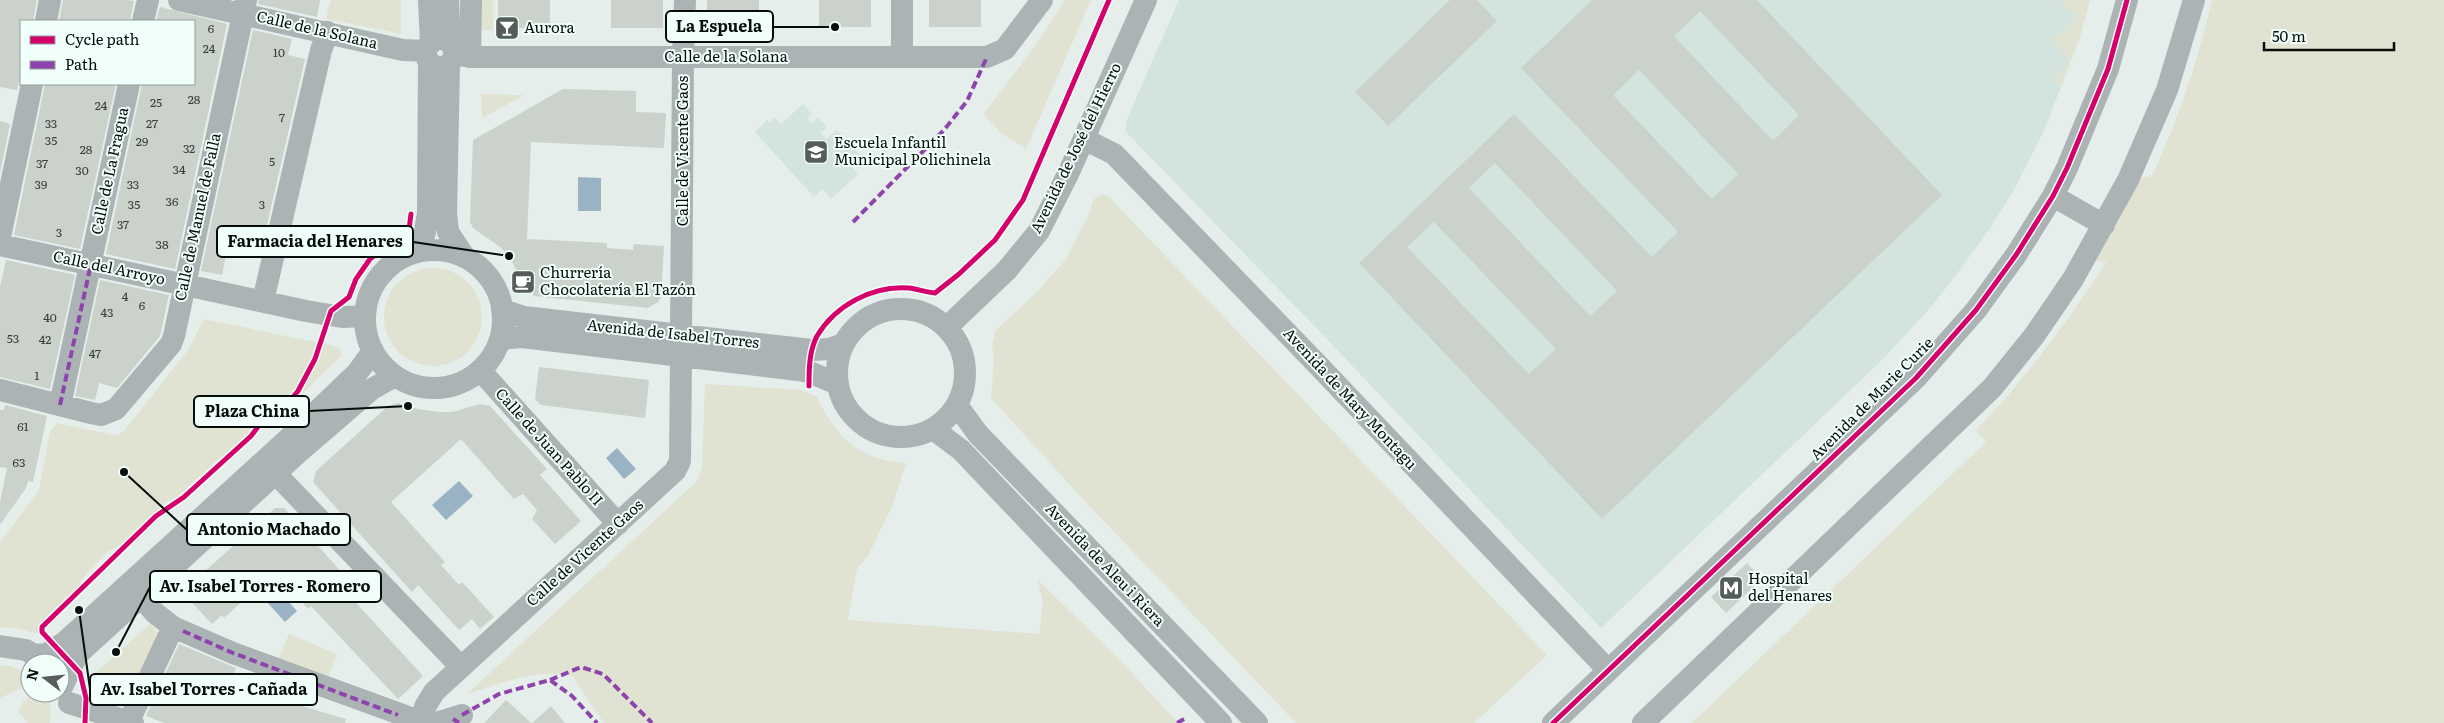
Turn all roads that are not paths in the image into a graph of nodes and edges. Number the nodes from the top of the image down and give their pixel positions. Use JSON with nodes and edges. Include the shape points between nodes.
{"nodes":[{"id":1,"x":50,"y":0,"type":"edge"},
{"id":2,"x":148,"y":0,"type":"edge"},
{"id":3,"x":179,"y":0,"type":"edge"},
{"id":4,"x":428,"y":0,"type":"edge"},
{"id":5,"x":686,"y":0,"type":"edge"},
{"id":6,"x":902,"y":0,"type":"edge"},
{"id":7,"x":1042,"y":0,"type":"edge"},
{"id":8,"x":1146,"y":0,"type":"edge"},
{"id":9,"x":2127,"y":0,"type":"edge"},
{"id":10,"x":2194,"y":0,"type":"edge"},
{"id":11,"x":455,"y":4,"type":"edge"},
{"id":12,"x":244,"y":7,"type":"edge"},
{"id":13,"x":46,"y":20,"type":"edge"},
{"id":14,"x":143,"y":20,"type":"edge"},
{"id":15,"x":328,"y":32,"type":"junction"},
{"id":16,"x":444,"y":53,"type":"junction"},
{"id":17,"x":683,"y":57,"type":"junction"},
{"id":18,"x":902,"y":57,"type":"junction"},
{"id":19,"x":32,"y":85,"type":"edge"},
{"id":20,"x":129,"y":85,"type":"edge"},
{"id":21,"x":1084,"y":139,"type":"junction"},
{"id":22,"x":2053,"y":196,"type":"junction"},
{"id":23,"x":2104,"y":225,"type":"junction"},
{"id":24,"x":0,"y":237,"type":"edge"},
{"id":25,"x":0,"y":245,"type":"edge"},
{"id":26,"x":418,"y":251,"type":"junction"},
{"id":27,"x":464,"y":256,"type":"junction"},
{"id":28,"x":91,"y":264,"type":"junction"},
{"id":29,"x":184,"y":284,"type":"junction"},
{"id":30,"x":263,"y":301,"type":"junction"},
{"id":31,"x":502,"y":310,"type":"junction"},
{"id":32,"x":365,"y":316,"type":"junction"},
{"id":33,"x":947,"y":327,"type":"junction"},
{"id":34,"x":500,"y":339,"type":"junction"},
{"id":35,"x":844,"y":344,"type":"junction"},
{"id":36,"x":681,"y":346,"type":"junction"},
{"id":37,"x":373,"y":351,"type":"junction"},
{"id":38,"x":480,"y":370,"type":"junction"},
{"id":39,"x":394,"y":376,"type":"junction"},
{"id":40,"x":838,"y":384,"type":"junction"},
{"id":41,"x":0,"y":390,"type":"edge"},
{"id":42,"x":60,"y":404,"type":"junction"},
{"id":43,"x":957,"y":405,"type":"junction"},
{"id":44,"x":933,"y":429,"type":"junction"},
{"id":45,"x":276,"y":474,"type":"junction"},
{"id":46,"x":618,"y":524,"type":"junction"},
{"id":47,"x":142,"y":598,"type":"junction"},
{"id":48,"x":173,"y":627,"type":"junction"},
{"id":49,"x":0,"y":646,"type":"edge"},
{"id":50,"x":28,"y":653,"type":"edge"},
{"id":51,"x":49,"y":653,"type":"edge"},
{"id":52,"x":460,"y":666,"type":"junction"},
{"id":53,"x":1608,"y":670,"type":"junction"},
{"id":54,"x":70,"y":680,"type":"edge"},
{"id":55,"x":70,"y":700,"type":"edge"},
{"id":56,"x":458,"y":719,"type":"edge"},
{"id":57,"x":131,"y":722,"type":"edge"},
{"id":58,"x":421,"y":722,"type":"edge"},
{"id":59,"x":1222,"y":723,"type":"edge"},
{"id":60,"x":1257,"y":723,"type":"edge"},
{"id":61,"x":1554,"y":723,"type":"edge"},
{"id":62,"x":1643,"y":723,"type":"edge"}],
"edges":[{"from":1,"to":13,"type":"street"},
{"from":2,"to":14,"type":"street"},
{"from":3,"to":12,"type":"street","name":"Calle de la Solana"},
{"from":4,"to":16,"type":"street"},
{"from":5,"to":17,"type":"street","name":"Calle de Vicente Gaos"},
{"from":6,"to":18,"type":"street"},
{"from":7,"to":18,"type":"street","name":"Calle de la Solana","via":[[1005,49],[997,54],[987,57]]},
{"from":8,"to":21,"type":"street","name":"Avenida de José del Hierro"},
{"from":9,"to":22,"type":"street","name":"Avenida de Marie Curie","via":[[2108,69]]},
{"from":10,"to":23,"type":"street","via":[[2149,135]]},
{"from":11,"to":16,"type":"street"},
{"from":12,"to":15,"type":"street","name":"Calle de la Solana"},
{"from":12,"to":29,"type":"street","name":"Calle de Manuel de Falla"},
{"from":15,"to":16,"type":"street","name":"Calle de la Solana","via":[[403,50]]},
{"from":15,"to":30,"type":"street","via":[[321,50]]},
{"from":16,"to":17,"type":"street","name":"Calle de la Solana"},
{"from":16,"to":26,"type":"street","via":[[428,213]]},
{"from":16,"to":27,"type":"street","via":[[446,213],[448,232]]},
{"from":17,"to":18,"type":"street","name":"Calle de la Solana"},
{"from":17,"to":36,"type":"street","name":"Calle de Vicente Gaos"},
{"from":19,"to":24,"type":"street"},
{"from":20,"to":28,"type":"street","name":"Calle de La Fragua"},
{"from":21,"to":33,"type":"street","name":"Avenida de José del Hierro","via":[[1039,231],[1007,270]]},
{"from":21,"to":53,"type":"street","name":"Avenida de Mary Montagu","via":[[1118,158]]},
{"from":22,"to":23,"type":"street"},
{"from":22,"to":53,"type":"street","name":"Avenida de Marie Curie","via":[[1976,310],[1916,378]]},
{"from":23,"to":62,"type":"street","via":[[2073,279],[2034,336],[1992,388]]},
{"from":25,"to":28,"type":"street","name":"Calle del Arroyo"},
{"from":26,"to":27,"type":"street","via":[[442,250]]},
{"from":26,"to":32,"type":"street","via":[[392,264],[381,274],[372,287]]},
{"from":27,"to":31,"type":"street","via":[[482,269],[496,288]]},
{"from":28,"to":29,"type":"street","name":"Calle del Arroyo"},
{"from":28,"to":42,"type":"street","name":"Calle de La Fragua"},
{"from":29,"to":30,"type":"street","name":"Calle del Arroyo"},
{"from":29,"to":42,"type":"street","name":"Calle de Manuel de Falla","via":[[171,344],[116,409],[110,413],[91,413]]},
{"from":30,"to":32,"type":"street","name":"Calle del Arroyo","via":[[329,315]]},
{"from":31,"to":34,"type":"street"},
{"from":31,"to":36,"type":"street","name":"Avenida de Isabel Torres","via":[[524,317]]},
{"from":32,"to":37,"type":"street","via":[[366,334]]},
{"from":33,"to":35,"type":"street","via":[[927,313],[891,309],[868,317]]},
{"from":33,"to":43,"type":"street","via":[[956,338],[965,364],[966,378]]},
{"from":34,"to":36,"type":"street","name":"Avenida de Isabel Torres","via":[[522,337]]},
{"from":34,"to":38,"type":"street"},
{"from":35,"to":36,"type":"street","name":"Avenida de Isabel Torres","via":[[812,350]]},
{"from":35,"to":40,"type":"street","via":[[838,364]]},
{"from":36,"to":40,"type":"street","name":"Avenida de Isabel Torres","via":[[809,372]]},
{"from":36,"to":46,"type":"street","name":"Calle de Vicente Gaos","via":[[680,460],[675,471]]},
{"from":37,"to":39,"type":"street"},
{"from":37,"to":51,"type":"street","via":[[357,373],[287,440]]},
{"from":38,"to":39,"type":"street","via":[[464,380],[438,387],[411,384]]},
{"from":38,"to":46,"type":"street","name":"Calle de Juan Pablo II"},
{"from":39,"to":45,"type":"street","via":[[372,389]]},
{"from":40,"to":44,"type":"street","via":[[850,412],[875,432],[909,437]]},
{"from":41,"to":42,"type":"street"},
{"from":43,"to":44,"type":"street"},
{"from":43,"to":60,"type":"street","name":"Avenida de Aleu i Riera","via":[[978,434]]},
{"from":44,"to":59,"type":"street","name":"Avenida de Aleu i Riera","via":[[961,450]]},
{"from":45,"to":47,"type":"street"},
{"from":45,"to":52,"type":"street"},
{"from":46,"to":52,"type":"street","name":"Calle de Vicente Gaos"},
{"from":47,"to":48,"type":"street"},
{"from":47,"to":54,"type":"street","via":[[77,655]]},
{"from":48,"to":57,"type":"street"},
{"from":48,"to":58,"type":"street","via":[[233,654]]},
{"from":49,"to":50,"type":"street","via":[[16,647]]},
{"from":52,"to":58,"type":"street","name":"Calle de Vicente Gaos","via":[[434,692]]},
{"from":53,"to":61,"type":"street","name":"Avenida de Marie Curie"},
{"from":55,"to":57,"type":"street"},
{"from":56,"to":58,"type":"street"}]}
